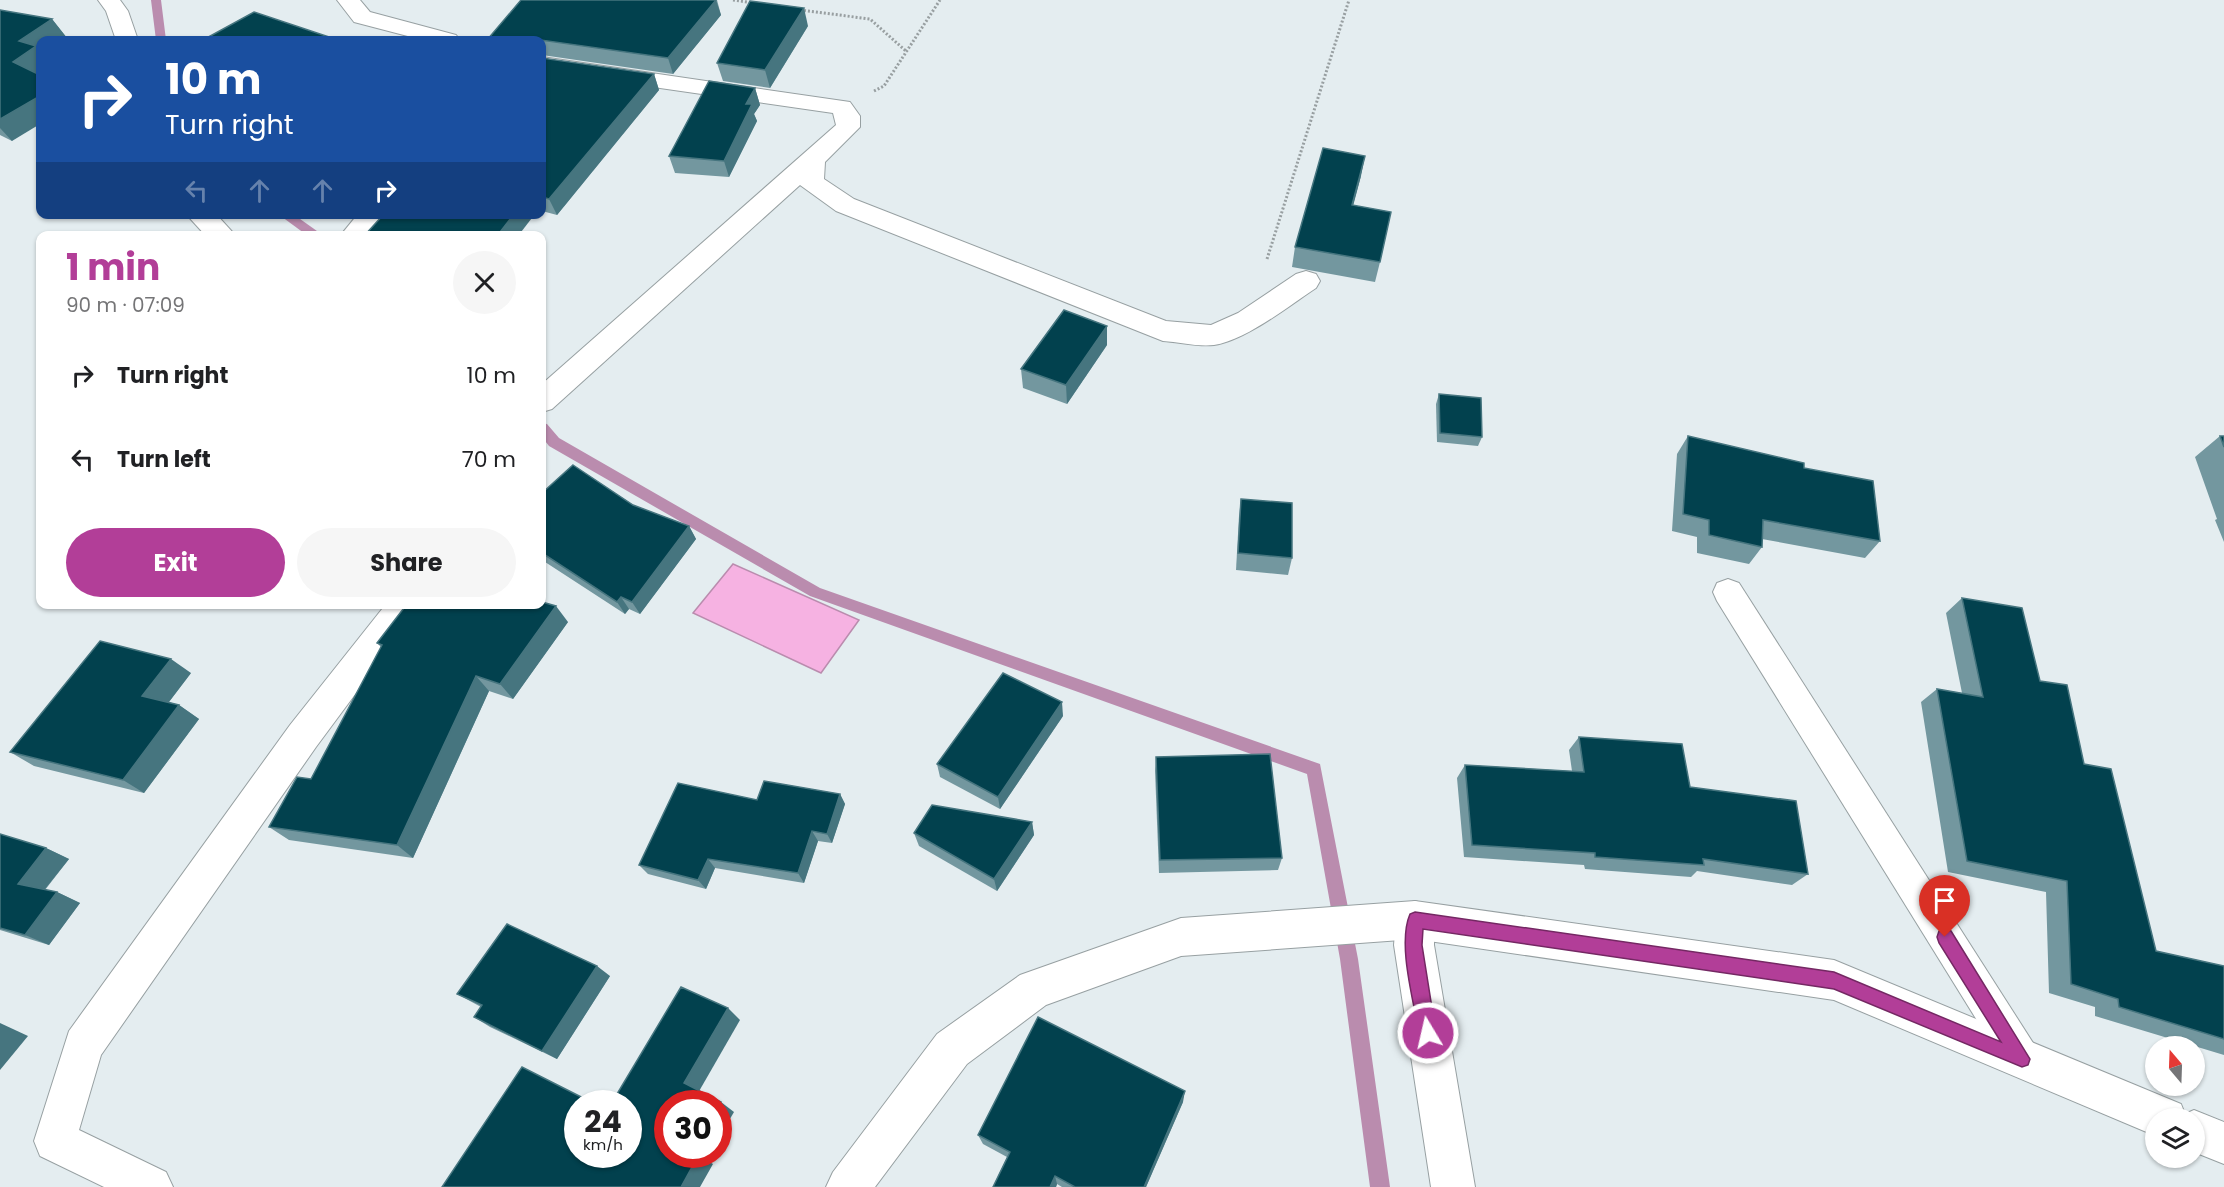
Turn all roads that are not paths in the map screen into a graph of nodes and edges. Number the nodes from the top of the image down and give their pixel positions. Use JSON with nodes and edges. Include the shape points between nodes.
{"nodes":[{"id":1,"x":109,"y":0,"type":"edge"},
{"id":2,"x":348,"y":0,"type":"edge"},
{"id":3,"x":126,"y":36,"type":"edge"},
{"id":4,"x":433,"y":36,"type":"edge"},
{"id":5,"x":546,"y":65,"type":"edge"},
{"id":6,"x":812,"y":160,"type":"junction"},
{"id":7,"x":204,"y":219,"type":"edge"},
{"id":8,"x":218,"y":231,"type":"edge"},
{"id":9,"x":1306,"y":281,"type":"dead end"},
{"id":10,"x":546,"y":397,"type":"edge"},
{"id":11,"x":1728,"y":592,"type":"dead end"},
{"id":12,"x":402,"y":609,"type":"edge"},
{"id":13,"x":1415,"y":920,"type":"junction"},
{"id":14,"x":2022,"y":1059,"type":"junction"},
{"id":15,"x":2145,"y":1110,"type":"edge"},
{"id":16,"x":2205,"y":1135,"type":"edge"},
{"id":17,"x":2224,"y":1143,"type":"edge"},
{"id":18,"x":151,"y":1187,"type":"edge"},
{"id":19,"x":848,"y":1187,"type":"edge"},
{"id":20,"x":1453,"y":1187,"type":"edge"}],
"edges":[{"from":1,"to":3,"type":"street"},
{"from":2,"to":4,"type":"street","via":[[362,17]]},
{"from":5,"to":6,"type":"street","via":[[841,107],[848,116],[848,127]]},
{"from":6,"to":9,"type":"street","via":[[811,182],[845,206],[1163,331],[1214,335],[1248,320]]},
{"from":6,"to":10,"type":"street"},
{"from":7,"to":8,"type":"street"},
{"from":11,"to":14,"type":"lane"},
{"from":12,"to":18,"type":"street","via":[[303,736],[82,1045],[55,1141]]},
{"from":13,"to":14,"type":"street","via":[[1834,980]]},
{"from":13,"to":19,"type":"street","via":[[1181,937],[1034,989],[952,1049]]},
{"from":13,"to":20,"type":"street","via":[[1413,945]]},
{"from":14,"to":15,"type":"street"},
{"from":16,"to":17,"type":"street"}]}
